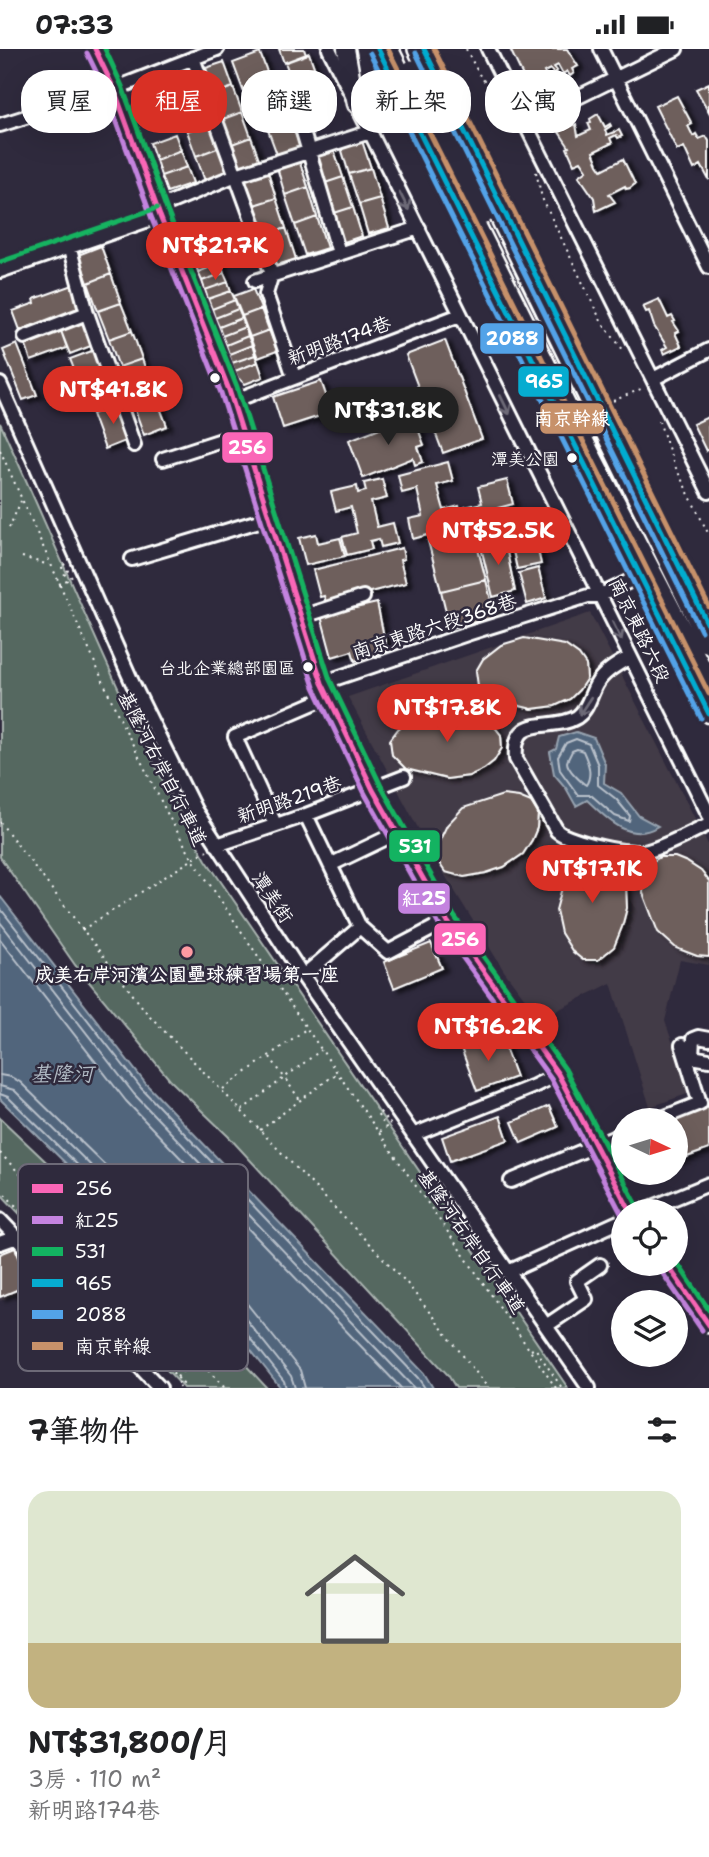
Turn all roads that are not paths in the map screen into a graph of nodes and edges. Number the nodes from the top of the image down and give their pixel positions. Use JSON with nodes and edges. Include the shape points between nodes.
{"nodes":[{"id":1,"x":95,"y":49,"type":"edge"},
{"id":2,"x":217,"y":49,"type":"edge"},
{"id":3,"x":329,"y":49,"type":"edge"},
{"id":4,"x":345,"y":49,"type":"edge"},
{"id":5,"x":378,"y":49,"type":"edge"},
{"id":6,"x":388,"y":49,"type":"edge"},
{"id":7,"x":402,"y":49,"type":"edge"},
{"id":8,"x":418,"y":49,"type":"edge"},
{"id":9,"x":424,"y":49,"type":"edge"},
{"id":10,"x":488,"y":49,"type":"edge"},
{"id":11,"x":601,"y":49,"type":"edge"},
{"id":12,"x":676,"y":49,"type":"edge"},
{"id":13,"x":193,"y":58,"type":"junction"},
{"id":14,"x":105,"y":70,"type":"edge"},
{"id":15,"x":498,"y":70,"type":"edge"},
{"id":16,"x":615,"y":78,"type":"junction"},
{"id":17,"x":351,"y":79,"type":"edge"},
{"id":18,"x":117,"y":88,"type":"edge"},
{"id":19,"x":351,"y":94,"type":"edge"},
{"id":20,"x":581,"y":95,"type":"edge"},
{"id":21,"x":117,"y":97,"type":"edge"},
{"id":22,"x":21,"y":118,"type":"edge"},
{"id":23,"x":0,"y":125,"type":"edge"},
{"id":24,"x":303,"y":133,"type":"edge"},
{"id":25,"x":367,"y":133,"type":"edge"},
{"id":26,"x":370,"y":133,"type":"edge"},
{"id":27,"x":530,"y":133,"type":"edge"},
{"id":28,"x":309,"y":152,"type":"junction"},
{"id":29,"x":236,"y":175,"type":"junction"},
{"id":30,"x":159,"y":212,"type":"junction"},
{"id":31,"x":418,"y":228,"type":"junction"},
{"id":32,"x":69,"y":246,"type":"junction"},
{"id":33,"x":339,"y":253,"type":"junction"},
{"id":34,"x":709,"y":267,"type":"edge"},
{"id":35,"x":0,"y":271,"type":"edge"},
{"id":36,"x":272,"y":274,"type":"junction"},
{"id":37,"x":255,"y":281,"type":"dead end"},
{"id":38,"x":552,"y":306,"type":"junction"},
{"id":39,"x":87,"y":313,"type":"junction"},
{"id":40,"x":460,"y":315,"type":"junction"},
{"id":41,"x":517,"y":325,"type":"junction"},
{"id":42,"x":25,"y":337,"type":"dead end"},
{"id":43,"x":709,"y":350,"type":"edge"},
{"id":44,"x":294,"y":377,"type":"junction"},
{"id":45,"x":650,"y":382,"type":"junction"},
{"id":46,"x":0,"y":384,"type":"edge"},
{"id":47,"x":233,"y":401,"type":"junction"},
{"id":48,"x":243,"y":433,"type":"junction"},
{"id":49,"x":134,"y":445,"type":"dead end"},
{"id":50,"x":163,"y":459,"type":"dead end"},
{"id":51,"x":607,"y":462,"type":"junction"},
{"id":52,"x":709,"y":492,"type":"edge"},
{"id":53,"x":642,"y":504,"type":"junction"},
{"id":54,"x":269,"y":518,"type":"junction"},
{"id":55,"x":625,"y":521,"type":"junction"},
{"id":56,"x":673,"y":557,"type":"junction"},
{"id":57,"x":132,"y":559,"type":"dead end"},
{"id":58,"x":639,"y":577,"type":"junction"},
{"id":59,"x":599,"y":596,"type":"junction"},
{"id":60,"x":363,"y":597,"type":"dead end"},
{"id":61,"x":301,"y":617,"type":"junction"},
{"id":62,"x":709,"y":627,"type":"edge"},
{"id":63,"x":709,"y":643,"type":"edge"},
{"id":64,"x":630,"y":657,"type":"junction"},
{"id":65,"x":321,"y":683,"type":"junction"},
{"id":66,"x":709,"y":683,"type":"edge"},
{"id":67,"x":328,"y":697,"type":"junction"},
{"id":68,"x":709,"y":714,"type":"edge"},
{"id":69,"x":404,"y":777,"type":"dead end"},
{"id":70,"x":373,"y":790,"type":"junction"},
{"id":71,"x":306,"y":815,"type":"junction"},
{"id":72,"x":709,"y":815,"type":"edge"},
{"id":73,"x":275,"y":824,"type":"junction"},
{"id":74,"x":709,"y":824,"type":"edge"},
{"id":75,"x":397,"y":833,"type":"junction"},
{"id":76,"x":217,"y":845,"type":"junction"},
{"id":77,"x":330,"y":865,"type":"junction"},
{"id":78,"x":447,"y":921,"type":"junction"},
{"id":79,"x":360,"y":927,"type":"junction"},
{"id":80,"x":303,"y":975,"type":"junction"},
{"id":81,"x":709,"y":1039,"type":"edge"},
{"id":82,"x":682,"y":1045,"type":"dead end"},
{"id":83,"x":709,"y":1060,"type":"edge"},
{"id":84,"x":558,"y":1074,"type":"junction"},
{"id":85,"x":705,"y":1102,"type":"edge"},
{"id":86,"x":688,"y":1108,"type":"edge"},
{"id":87,"x":413,"y":1135,"type":"junction"},
{"id":88,"x":611,"y":1139,"type":"edge"},
{"id":89,"x":595,"y":1145,"type":"junction"},
{"id":90,"x":511,"y":1181,"type":"dead end"},
{"id":91,"x":709,"y":1184,"type":"edge"},
{"id":92,"x":624,"y":1199,"type":"edge"},
{"id":93,"x":672,"y":1199,"type":"edge"},
{"id":94,"x":0,"y":1220,"type":"edge"},
{"id":95,"x":611,"y":1225,"type":"edge"},
{"id":96,"x":17,"y":1237,"type":"joint"},
{"id":97,"x":0,"y":1243,"type":"edge"},
{"id":98,"x":600,"y":1265,"type":"dead end"},
{"id":99,"x":508,"y":1272,"type":"junction"},
{"id":100,"x":675,"y":1276,"type":"edge"},
{"id":101,"x":709,"y":1325,"type":"edge"},
{"id":102,"x":546,"y":1326,"type":"junction"},
{"id":103,"x":139,"y":1371,"type":"edge"},
{"id":104,"x":153,"y":1386,"type":"edge"},
{"id":105,"x":589,"y":1388,"type":"edge"}],
"edges":[{"from":1,"to":14,"type":"street"},
{"from":2,"to":13,"type":"street"},
{"from":3,"to":19,"type":"street","name":"南京東路六段"},
{"from":4,"to":17,"type":"main road"},
{"from":5,"to":41,"type":"main road","name":"南京東路六段"},
{"from":6,"to":55,"type":"highway","bridge":true},
{"from":7,"to":51,"type":"highway","bridge":true},
{"from":8,"to":53,"type":"highway","bridge":true},
{"from":9,"to":38,"type":"main road"},
{"from":10,"to":15,"type":"street"},
{"from":11,"to":16,"type":"street"},
{"from":12,"to":16,"type":"street"},
{"from":13,"to":18,"type":"street"},
{"from":13,"to":29,"type":"street"},
{"from":16,"to":20,"type":"street"},
{"from":16,"to":34,"type":"street"},
{"from":21,"to":30,"type":"street"},
{"from":22,"to":23,"type":"street"},
{"from":24,"to":28,"type":"street"},
{"from":25,"to":28,"type":"street"},
{"from":26,"to":31,"type":"street","name":"南京東路六段","one_way":true},
{"from":27,"to":45,"type":"street"},
{"from":28,"to":29,"type":"street"},
{"from":28,"to":33,"type":"street"},
{"from":29,"to":30,"type":"street"},
{"from":29,"to":36,"type":"street"},
{"from":30,"to":32,"type":"street"},
{"from":30,"to":47,"type":"street"},
{"from":31,"to":33,"type":"street"},
{"from":31,"to":40,"type":"street","name":"南京東路六段"},
{"from":32,"to":35,"type":"street"},
{"from":32,"to":39,"type":"street"},
{"from":33,"to":36,"type":"street"},
{"from":36,"to":37,"type":"street"},
{"from":36,"to":44,"type":"street","via":[[266,294]]},
{"from":38,"to":41,"type":"main road"},
{"from":38,"to":56,"type":"main road"},
{"from":39,"to":42,"type":"street"},
{"from":39,"to":49,"type":"street"},
{"from":40,"to":44,"type":"street","name":"新明路174巷"},
{"from":40,"to":59,"type":"street","name":"南京東路六段","one_way":true},
{"from":41,"to":58,"type":"main road","name":"南京東路六段"},
{"from":43,"to":45,"type":"street"},
{"from":44,"to":47,"type":"street","name":"新明路174巷"},
{"from":45,"to":52,"type":"street"},
{"from":46,"to":76,"type":"street","name":"潭美街","via":[[132,683]]},
{"from":47,"to":48,"type":"street"},
{"from":48,"to":50,"type":"street"},
{"from":48,"to":54,"type":"street"},
{"from":51,"to":53,"type":"highway","bridge":true},
{"from":51,"to":55,"type":"highway","bridge":true},
{"from":53,"to":63,"type":"highway","bridge":true},
{"from":54,"to":57,"type":"street"},
{"from":54,"to":61,"type":"street"},
{"from":55,"to":66,"type":"highway","bridge":true},
{"from":56,"to":58,"type":"street","name":"南京東路六段368巷"},
{"from":56,"to":62,"type":"main road"},
{"from":58,"to":59,"type":"street","name":"南京東路六段368巷"},
{"from":58,"to":68,"type":"main road","name":"南京東路六段"},
{"from":59,"to":64,"type":"street","name":"南京東路六段","one_way":true},
{"from":59,"to":65,"type":"street","name":"南京東路六段368巷","via":[[470,632]]},
{"from":60,"to":61,"type":"street"},
{"from":61,"to":65,"type":"street"},
{"from":64,"to":72,"type":"street","name":"南京東路六段"},
{"from":64,"to":74,"type":"street","one_way":true,"via":[[603,675],[579,716],[524,730],[515,748],[516,759],[564,837],[641,852]]},
{"from":65,"to":67,"type":"street"},
{"from":67,"to":70,"type":"street"},
{"from":67,"to":73,"type":"street","via":[[235,737]]},
{"from":69,"to":70,"type":"street","name":"新明路219巷"},
{"from":70,"to":71,"type":"street","name":"新明路219巷"},
{"from":70,"to":75,"type":"street"},
{"from":71,"to":73,"type":"street","name":"新明路219巷"},
{"from":71,"to":77,"type":"street"},
{"from":73,"to":76,"type":"street","name":"新明路219巷"},
{"from":75,"to":77,"type":"street"},
{"from":75,"to":78,"type":"street"},
{"from":76,"to":80,"type":"street","name":"潭美街"},
{"from":77,"to":79,"type":"street"},
{"from":78,"to":79,"type":"street","via":[[388,952]]},
{"from":78,"to":84,"type":"street"},
{"from":79,"to":80,"type":"street"},
{"from":80,"to":87,"type":"street","name":"潭美街"},
{"from":81,"to":83,"type":"street","via":[[693,1039],[691,1053]]},
{"from":82,"to":85,"type":"street"},
{"from":84,"to":87,"type":"street"},
{"from":84,"to":89,"type":"street"},
{"from":85,"to":86,"type":"street"},
{"from":87,"to":99,"type":"street","name":"潭美街"},
{"from":88,"to":89,"type":"street"},
{"from":89,"to":90,"type":"street"},
{"from":89,"to":92,"type":"street"},
{"from":91,"to":93,"type":"street"},
{"from":94,"to":96,"type":"street"},
{"from":95,"to":99,"type":"street"},
{"from":96,"to":97,"type":"street"},
{"from":98,"to":102,"type":"street","via":[[577,1281],[586,1299]]},
{"from":99,"to":102,"type":"street","name":"潭美街"},
{"from":100,"to":101,"type":"street"},
{"from":102,"to":105,"type":"street","name":"潭美街"},
{"from":103,"to":104,"type":"street"}]}
